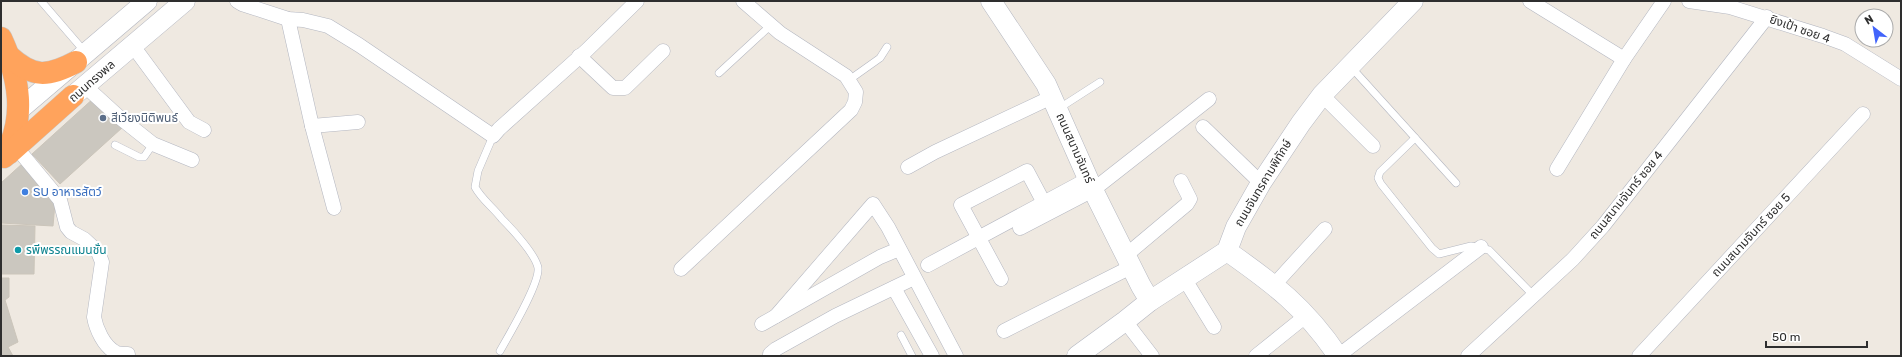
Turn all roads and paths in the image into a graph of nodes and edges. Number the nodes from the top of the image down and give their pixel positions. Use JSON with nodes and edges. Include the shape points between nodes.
{"nodes":[{"id":1,"x":41,"y":1,"type":"edge"},
{"id":2,"x":147,"y":1,"type":"edge"},
{"id":3,"x":184,"y":1,"type":"edge"},
{"id":4,"x":237,"y":1,"type":"edge"},
{"id":5,"x":637,"y":1,"type":"edge"},
{"id":6,"x":743,"y":1,"type":"edge"},
{"id":7,"x":991,"y":1,"type":"edge"},
{"id":8,"x":1413,"y":1,"type":"edge"},
{"id":9,"x":1530,"y":1,"type":"edge"},
{"id":10,"x":1664,"y":1,"type":"edge"},
{"id":11,"x":1689,"y":1,"type":"edge"},
{"id":12,"x":1766,"y":17,"type":"junction"},
{"id":13,"x":288,"y":19,"type":"junction"},
{"id":14,"x":770,"y":26,"type":"junction"},
{"id":15,"x":133,"y":46,"type":"junction"},
{"id":16,"x":5,"y":47,"type":"edge"},
{"id":17,"x":888,"y":47,"type":"dead end"},
{"id":18,"x":664,"y":51,"type":"dead end"},
{"id":19,"x":579,"y":56,"type":"junction"},
{"id":20,"x":81,"y":58,"type":"junction"},
{"id":21,"x":1624,"y":59,"type":"junction"},
{"id":22,"x":1349,"y":66,"type":"junction"},
{"id":23,"x":720,"y":73,"type":"dead end"},
{"id":24,"x":1901,"y":79,"type":"edge"},
{"id":25,"x":849,"y":80,"type":"junction"},
{"id":26,"x":1100,"y":82,"type":"dead end"},
{"id":27,"x":79,"y":91,"type":"junction"},
{"id":28,"x":1322,"y":95,"type":"junction"},
{"id":29,"x":1209,"y":99,"type":"dead end"},
{"id":30,"x":1055,"y":103,"type":"junction"},
{"id":31,"x":10,"y":105,"type":"edge"},
{"id":32,"x":1863,"y":114,"type":"dead end"},
{"id":33,"x":358,"y":122,"type":"dead end"},
{"id":34,"x":1,"y":124,"type":"edge"},
{"id":35,"x":312,"y":126,"type":"junction"},
{"id":36,"x":1203,"y":127,"type":"dead end"},
{"id":37,"x":204,"y":130,"type":"dead end"},
{"id":38,"x":492,"y":136,"type":"junction"},
{"id":39,"x":1414,"y":138,"type":"junction"},
{"id":40,"x":153,"y":144,"type":"junction"},
{"id":41,"x":115,"y":145,"type":"dead end"},
{"id":42,"x":1373,"y":146,"type":"dead end"},
{"id":43,"x":7,"y":155,"type":"edge"},
{"id":44,"x":192,"y":160,"type":"dead end"},
{"id":45,"x":908,"y":167,"type":"dead end"},
{"id":46,"x":1557,"y":169,"type":"dead end"},
{"id":47,"x":1181,"y":181,"type":"dead end"},
{"id":48,"x":1261,"y":183,"type":"junction"},
{"id":49,"x":1456,"y":183,"type":"dead end"},
{"id":50,"x":1090,"y":184,"type":"junction"},
{"id":51,"x":1044,"y":203,"type":"junction"},
{"id":52,"x":334,"y":208,"type":"dead end"},
{"id":53,"x":1020,"y":228,"type":"dead end"},
{"id":54,"x":1325,"y":229,"type":"dead end"},
{"id":55,"x":979,"y":238,"type":"junction"},
{"id":56,"x":1481,"y":247,"type":"junction"},
{"id":57,"x":899,"y":249,"type":"junction"},
{"id":58,"x":1227,"y":251,"type":"junction"},
{"id":59,"x":1128,"y":261,"type":"junction"},
{"id":60,"x":928,"y":265,"type":"dead end"},
{"id":61,"x":681,"y":269,"type":"dead end"},
{"id":62,"x":914,"y":278,"type":"junction"},
{"id":63,"x":1184,"y":278,"type":"junction"},
{"id":64,"x":1002,"y":280,"type":"dead end"},
{"id":65,"x":1274,"y":285,"type":"junction"},
{"id":66,"x":894,"y":288,"type":"junction"},
{"id":67,"x":1534,"y":296,"type":"junction"},
{"id":68,"x":1150,"y":301,"type":"junction"},
{"id":69,"x":1307,"y":315,"type":"junction"},
{"id":70,"x":776,"y":316,"type":"junction"},
{"id":71,"x":1125,"y":321,"type":"junction"},
{"id":72,"x":762,"y":324,"type":"dead end"},
{"id":73,"x":1214,"y":327,"type":"dead end"},
{"id":74,"x":1004,"y":331,"type":"dead end"},
{"id":75,"x":901,"y":335,"type":"dead end"},
{"id":76,"x":500,"y":351,"type":"dead end"},
{"id":77,"x":128,"y":354,"type":"dead end"},
{"id":78,"x":1081,"y":355,"type":"edge"},
{"id":79,"x":770,"y":356,"type":"edge"},
{"id":80,"x":912,"y":356,"type":"edge"},
{"id":81,"x":932,"y":356,"type":"edge"},
{"id":82,"x":956,"y":356,"type":"edge"},
{"id":83,"x":1152,"y":356,"type":"edge"},
{"id":84,"x":1256,"y":356,"type":"edge"},
{"id":85,"x":1338,"y":356,"type":"edge"},
{"id":86,"x":1468,"y":356,"type":"edge"},
{"id":87,"x":1639,"y":356,"type":"edge"}],
"edges":[{"from":1,"to":20,"type":"lane"},
{"from":2,"to":20,"type":"street","name":"ถนนทรงพล"},
{"from":3,"to":15,"type":"street","name":"ถนนทรงพล"},
{"from":4,"to":13,"type":"street"},
{"from":5,"to":19,"type":"street"},
{"from":6,"to":14,"type":"street"},
{"from":7,"to":30,"type":"street","name":"ถนนสนามจันทร์"},
{"from":8,"to":22,"type":"street","name":"ถนนจันทรคามพิทักษ์"},
{"from":9,"to":21,"type":"street"},
{"from":10,"to":21,"type":"street"},
{"from":11,"to":12,"type":"street","name":"ยิงเป้า ซอย 4","via":[[1730,7]]},
{"from":12,"to":24,"type":"street","name":"ยิงเป้า ซอย 4","via":[[1845,44]]},
{"from":12,"to":67,"type":"street","name":"ถนนสนามจันทร์ ซอย 4","via":[[1603,226]]},
{"from":13,"to":35,"type":"street"},
{"from":13,"to":38,"type":"street","via":[[328,26]]},
{"from":14,"to":23,"type":"lane"},
{"from":14,"to":25,"type":"street"},
{"from":15,"to":27,"type":"street","name":"ถนนทรงพล"},
{"from":15,"to":37,"type":"street","via":[[189,122]]},
{"from":16,"to":20,"type":"highway","via":[[21,66],[45,74],[62,70]]},
{"from":16,"to":31,"type":"highway","via":[[17,82]]},
{"from":17,"to":25,"type":"lane","via":[[880,58]]},
{"from":18,"to":19,"type":"street","via":[[625,88],[617,89]]},
{"from":19,"to":38,"type":"street"},
{"from":20,"to":31,"type":"street","name":"ถนนทรงพล"},
{"from":21,"to":46,"type":"street"},
{"from":22,"to":28,"type":"street","name":"ถนนจันทรคามพิทักษ์"},
{"from":22,"to":39,"type":"lane"},
{"from":25,"to":61,"type":"street","via":[[856,92],[851,110]]},
{"from":26,"to":30,"type":"lane"},
{"from":27,"to":31,"type":"highway","via":[[48,110],[38,113]]},
{"from":27,"to":40,"type":"street","via":[[119,117]]},
{"from":27,"to":43,"type":"highway","name":"ถนนทรงพล"},
{"from":28,"to":42,"type":"street"},
{"from":28,"to":48,"type":"street","name":"ถนนจันทรคามพิทักษ์"},
{"from":29,"to":50,"type":"street"},
{"from":30,"to":45,"type":"street","via":[[941,149]]},
{"from":30,"to":50,"type":"street","name":"ถนนสนามจันทร์"},
{"from":31,"to":34,"type":"highway","name":"ถนนทรงพล"},
{"from":31,"to":43,"type":"highway","via":[[12,143]]},
{"from":32,"to":87,"type":"street","name":"ถนนสนามจันทร์ ซอย 5"},
{"from":33,"to":35,"type":"street"},
{"from":35,"to":52,"type":"street"},
{"from":36,"to":48,"type":"street"},
{"from":38,"to":76,"type":"lane","via":[[475,187],[533,256],[538,268],[537,281]]},
{"from":39,"to":49,"type":"lane"},
{"from":39,"to":56,"type":"lane","via":[[1380,172],[1378,178],[1381,184],[1439,254],[1471,246]]},
{"from":40,"to":41,"type":"lane","via":[[144,157],[138,157]]},
{"from":40,"to":44,"type":"street"},
{"from":43,"to":77,"type":"street","via":[[60,200],[70,232],[98,252],[102,262],[95,326],[115,352]]},
{"from":47,"to":59,"type":"street","via":[[1189,194],[1187,204]]},
{"from":48,"to":58,"type":"street","name":"ถนนจันทรคามพิทักษ์","via":[[1236,227]]},
{"from":50,"to":51,"type":"street"},
{"from":50,"to":53,"type":"street"},
{"from":50,"to":59,"type":"street","name":"ถนนสนามจันทร์"},
{"from":51,"to":55,"type":"street"},
{"from":51,"to":55,"type":"street","via":[[1027,171],[961,204]]},
{"from":54,"to":65,"type":"street"},
{"from":55,"to":60,"type":"street"},
{"from":55,"to":64,"type":"street"},
{"from":56,"to":67,"type":"lane","via":[[1488,250]]},
{"from":56,"to":85,"type":"street"},
{"from":57,"to":62,"type":"street"},
{"from":57,"to":70,"type":"street","via":[[880,257]]},
{"from":57,"to":70,"type":"street","via":[[873,204]]},
{"from":58,"to":63,"type":"street"},
{"from":58,"to":65,"type":"street"},
{"from":59,"to":68,"type":"street","name":"ถนนสนามจันทร์"},
{"from":59,"to":74,"type":"street"},
{"from":62,"to":66,"type":"street"},
{"from":62,"to":82,"type":"street"},
{"from":63,"to":68,"type":"street"},
{"from":63,"to":73,"type":"street"},
{"from":65,"to":69,"type":"street"},
{"from":66,"to":79,"type":"street","via":[[789,341]]},
{"from":66,"to":81,"type":"street"},
{"from":67,"to":86,"type":"street","name":"ถนนสนามจันทร์ ซอย 4"},
{"from":68,"to":71,"type":"street"},
{"from":69,"to":84,"type":"street"},
{"from":69,"to":85,"type":"street"},
{"from":70,"to":72,"type":"street"},
{"from":71,"to":78,"type":"street"},
{"from":71,"to":83,"type":"street"},
{"from":75,"to":80,"type":"lane"}]}
